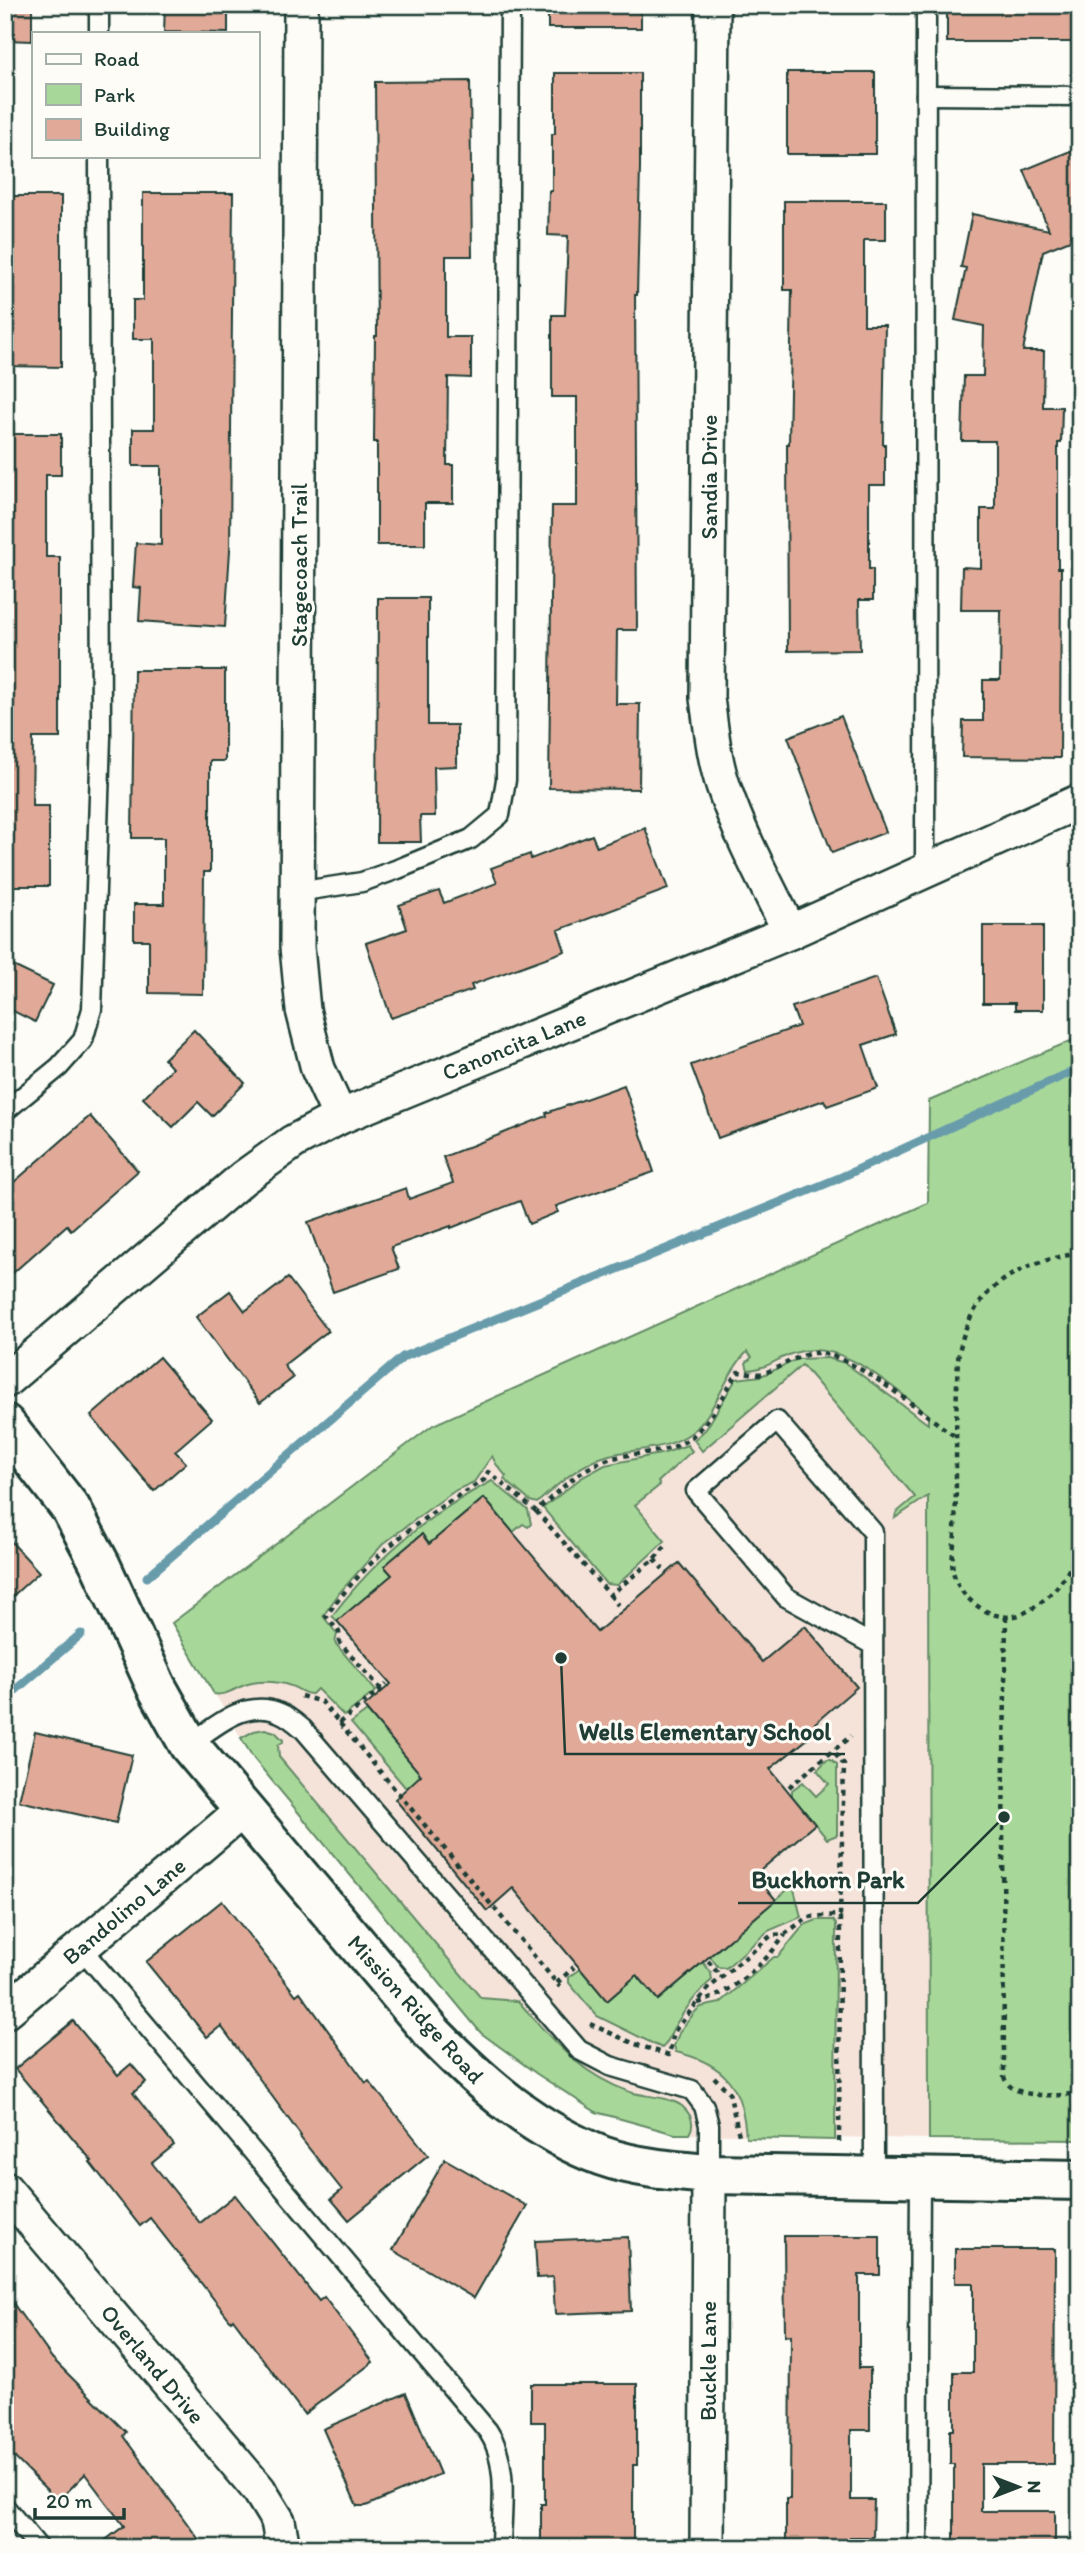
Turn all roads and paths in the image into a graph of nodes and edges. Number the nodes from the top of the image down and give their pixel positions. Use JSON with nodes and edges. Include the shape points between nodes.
{"nodes":[{"id":1,"x":99,"y":5,"type":"edge"},
{"id":2,"x":301,"y":5,"type":"edge"},
{"id":3,"x":510,"y":5,"type":"edge"},
{"id":4,"x":713,"y":5,"type":"edge"},
{"id":5,"x":926,"y":5,"type":"edge"},
{"id":6,"x":99,"y":32,"type":"edge"},
{"id":7,"x":926,"y":95,"type":"junction"},
{"id":8,"x":1080,"y":96,"type":"edge"},
{"id":9,"x":99,"y":158,"type":"edge"},
{"id":10,"x":1080,"y":801,"type":"edge"},
{"id":11,"x":925,"y":871,"type":"junction"},
{"id":12,"x":297,"y":892,"type":"junction"},
{"id":13,"x":790,"y":932,"type":"junction"},
{"id":14,"x":5,"y":1111,"type":"edge"},
{"id":15,"x":340,"y":1117,"type":"junction"},
{"id":16,"x":1079,"y":1253,"type":"edge"},
{"id":17,"x":5,"y":1381,"type":"edge"},
{"id":18,"x":5,"y":1424,"type":"edge"},
{"id":19,"x":956,"y":1437,"type":"junction"},
{"id":20,"x":1080,"y":1480,"type":"edge"},
{"id":21,"x":536,"y":1511,"type":"junction"},
{"id":22,"x":1080,"y":1516,"type":"edge"},
{"id":23,"x":666,"y":1546,"type":"dead end"},
{"id":24,"x":654,"y":1559,"type":"junction"},
{"id":25,"x":663,"y":1569,"type":"dead end"},
{"id":26,"x":610,"y":1595,"type":"junction"},
{"id":27,"x":618,"y":1605,"type":"dead end"},
{"id":28,"x":1006,"y":1616,"type":"junction"},
{"id":29,"x":873,"y":1645,"type":"junction"},
{"id":30,"x":387,"y":1684,"type":"dead end"},
{"id":31,"x":381,"y":1689,"type":"junction"},
{"id":32,"x":299,"y":1695,"type":"dead end"},
{"id":33,"x":339,"y":1723,"type":"junction"},
{"id":34,"x":854,"y":1733,"type":"dead end"},
{"id":35,"x":189,"y":1745,"type":"junction"},
{"id":36,"x":833,"y":1751,"type":"junction"},
{"id":37,"x":789,"y":1787,"type":"dead end"},
{"id":38,"x":243,"y":1810,"type":"junction"},
{"id":39,"x":840,"y":1915,"type":"junction"},
{"id":40,"x":785,"y":1934,"type":"junction"},
{"id":41,"x":81,"y":1948,"type":"junction"},
{"id":42,"x":708,"y":1961,"type":"dead end"},
{"id":43,"x":574,"y":1967,"type":"dead end"},
{"id":44,"x":721,"y":1978,"type":"junction"},
{"id":45,"x":556,"y":1983,"type":"junction"},
{"id":46,"x":564,"y":1993,"type":"dead end"},
{"id":47,"x":698,"y":2003,"type":"junction"},
{"id":48,"x":5,"y":2012,"type":"edge"},
{"id":49,"x":587,"y":2022,"type":"dead end"},
{"id":50,"x":1080,"y":2093,"type":"edge"},
{"id":51,"x":839,"y":2142,"type":"dead end"},
{"id":52,"x":709,"y":2174,"type":"junction"},
{"id":53,"x":874,"y":2178,"type":"junction"},
{"id":54,"x":920,"y":2178,"type":"junction"},
{"id":55,"x":1080,"y":2180,"type":"edge"},
{"id":56,"x":5,"y":2189,"type":"edge"},
{"id":57,"x":5,"y":2507,"type":"edge"},
{"id":58,"x":39,"y":2548,"type":"edge"},
{"id":59,"x":284,"y":2548,"type":"edge"},
{"id":60,"x":501,"y":2548,"type":"edge"},
{"id":61,"x":707,"y":2548,"type":"edge"},
{"id":62,"x":918,"y":2548,"type":"edge"}],
"edges":[{"from":1,"to":6,"type":"lane"},
{"from":2,"to":12,"type":"street","name":"Stagecoach Trail"},
{"from":3,"to":12,"type":"lane","via":[[506,780],[500,815],[471,839],[398,869],[362,882]]},
{"from":4,"to":13,"type":"street","name":"Sandia Drive","via":[[707,698],[723,786]]},
{"from":5,"to":7,"type":"lane"},
{"from":7,"to":8,"type":"lane"},
{"from":7,"to":11,"type":"lane"},
{"from":9,"to":14,"type":"lane","via":[[101,737],[92,1009],[83,1040],[59,1067]]},
{"from":10,"to":11,"type":"street","name":"Canoncita Lane"},
{"from":11,"to":13,"type":"street","name":"Canoncita Lane"},
{"from":12,"to":15,"type":"street","name":"Stagecoach Trail","via":[[303,1010],[318,1069]]},
{"from":13,"to":15,"type":"street","name":"Canoncita Lane"},
{"from":15,"to":17,"type":"street","name":"Canoncita Lane","via":[[293,1142],[243,1178]]},
{"from":16,"to":19,"type":"path","via":[[1008,1275],[969,1318],[958,1359]]},
{"from":16,"to":20,"type":"path"},
{"from":18,"to":35,"type":"street","name":"Mission Ridge Road","via":[[71,1508]]},
{"from":19,"to":21,"type":"path","via":[[840,1358],[818,1353],[799,1356],[762,1373],[737,1372],[706,1422],[690,1438],[672,1447],[606,1460],[579,1474]]},
{"from":19,"to":28,"type":"path","via":[[952,1570],[970,1601]]},
{"from":21,"to":26,"type":"path"},
{"from":21,"to":31,"type":"path","via":[[488,1472],[484,1480],[430,1512],[345,1590],[326,1616],[339,1632],[340,1643]]},
{"from":22,"to":28,"type":"path","via":[[1074,1558],[1059,1585],[1020,1615]]},
{"from":23,"to":24,"type":"path"},
{"from":24,"to":25,"type":"path"},
{"from":24,"to":26,"type":"path"},
{"from":26,"to":27,"type":"path"},
{"from":28,"to":50,"type":"path","via":[[1004,2076],[1016,2091]]},
{"from":29,"to":29,"type":"lane","via":[[873,1532],[777,1421],[696,1491],[786,1597]]},
{"from":29,"to":53,"type":"lane"},
{"from":30,"to":31,"type":"path"},
{"from":31,"to":33,"type":"path"},
{"from":32,"to":33,"type":"path","via":[[322,1702]]},
{"from":33,"to":45,"type":"path"},
{"from":34,"to":36,"type":"path"},
{"from":35,"to":38,"type":"street","name":"Mission Ridge Road"},
{"from":35,"to":52,"type":"lane","via":[[218,1724],[261,1707],[281,1713],[303,1728],[579,2050],[610,2066],[692,2090],[704,2106],[709,2125]]},
{"from":36,"to":37,"type":"path"},
{"from":36,"to":39,"type":"path","via":[[844,1765]]},
{"from":38,"to":41,"type":"street","name":"Bandolino Lane"},
{"from":38,"to":52,"type":"street","name":"Mission Ridge Road","via":[[433,2034],[474,2076],[520,2113],[604,2157],[659,2170]]},
{"from":39,"to":40,"type":"path","via":[[808,1917]]},
{"from":39,"to":51,"type":"path"},
{"from":40,"to":44,"type":"path","via":[[772,1936]]},
{"from":40,"to":47,"type":"path","via":[[769,1957],[717,1998]]},
{"from":41,"to":48,"type":"street","name":"Bandolino Lane"},
{"from":41,"to":60,"type":"lane","via":[[495,2441],[500,2462]]},
{"from":42,"to":44,"type":"path"},
{"from":43,"to":45,"type":"path"},
{"from":44,"to":47,"type":"path"},
{"from":45,"to":46,"type":"path"},
{"from":47,"to":49,"type":"path","via":[[674,2032],[669,2055]]},
{"from":52,"to":53,"type":"street","name":"Mission Ridge Road"},
{"from":52,"to":61,"type":"street","name":"Buckle Lane"},
{"from":53,"to":54,"type":"street","name":"Mission Ridge Road"},
{"from":54,"to":55,"type":"street","name":"Mission Ridge Road"},
{"from":54,"to":62,"type":"lane"},
{"from":56,"to":59,"type":"street","name":"Overland Drive","via":[[258,2490],[278,2521]]},
{"from":57,"to":58,"type":"lane"}]}
